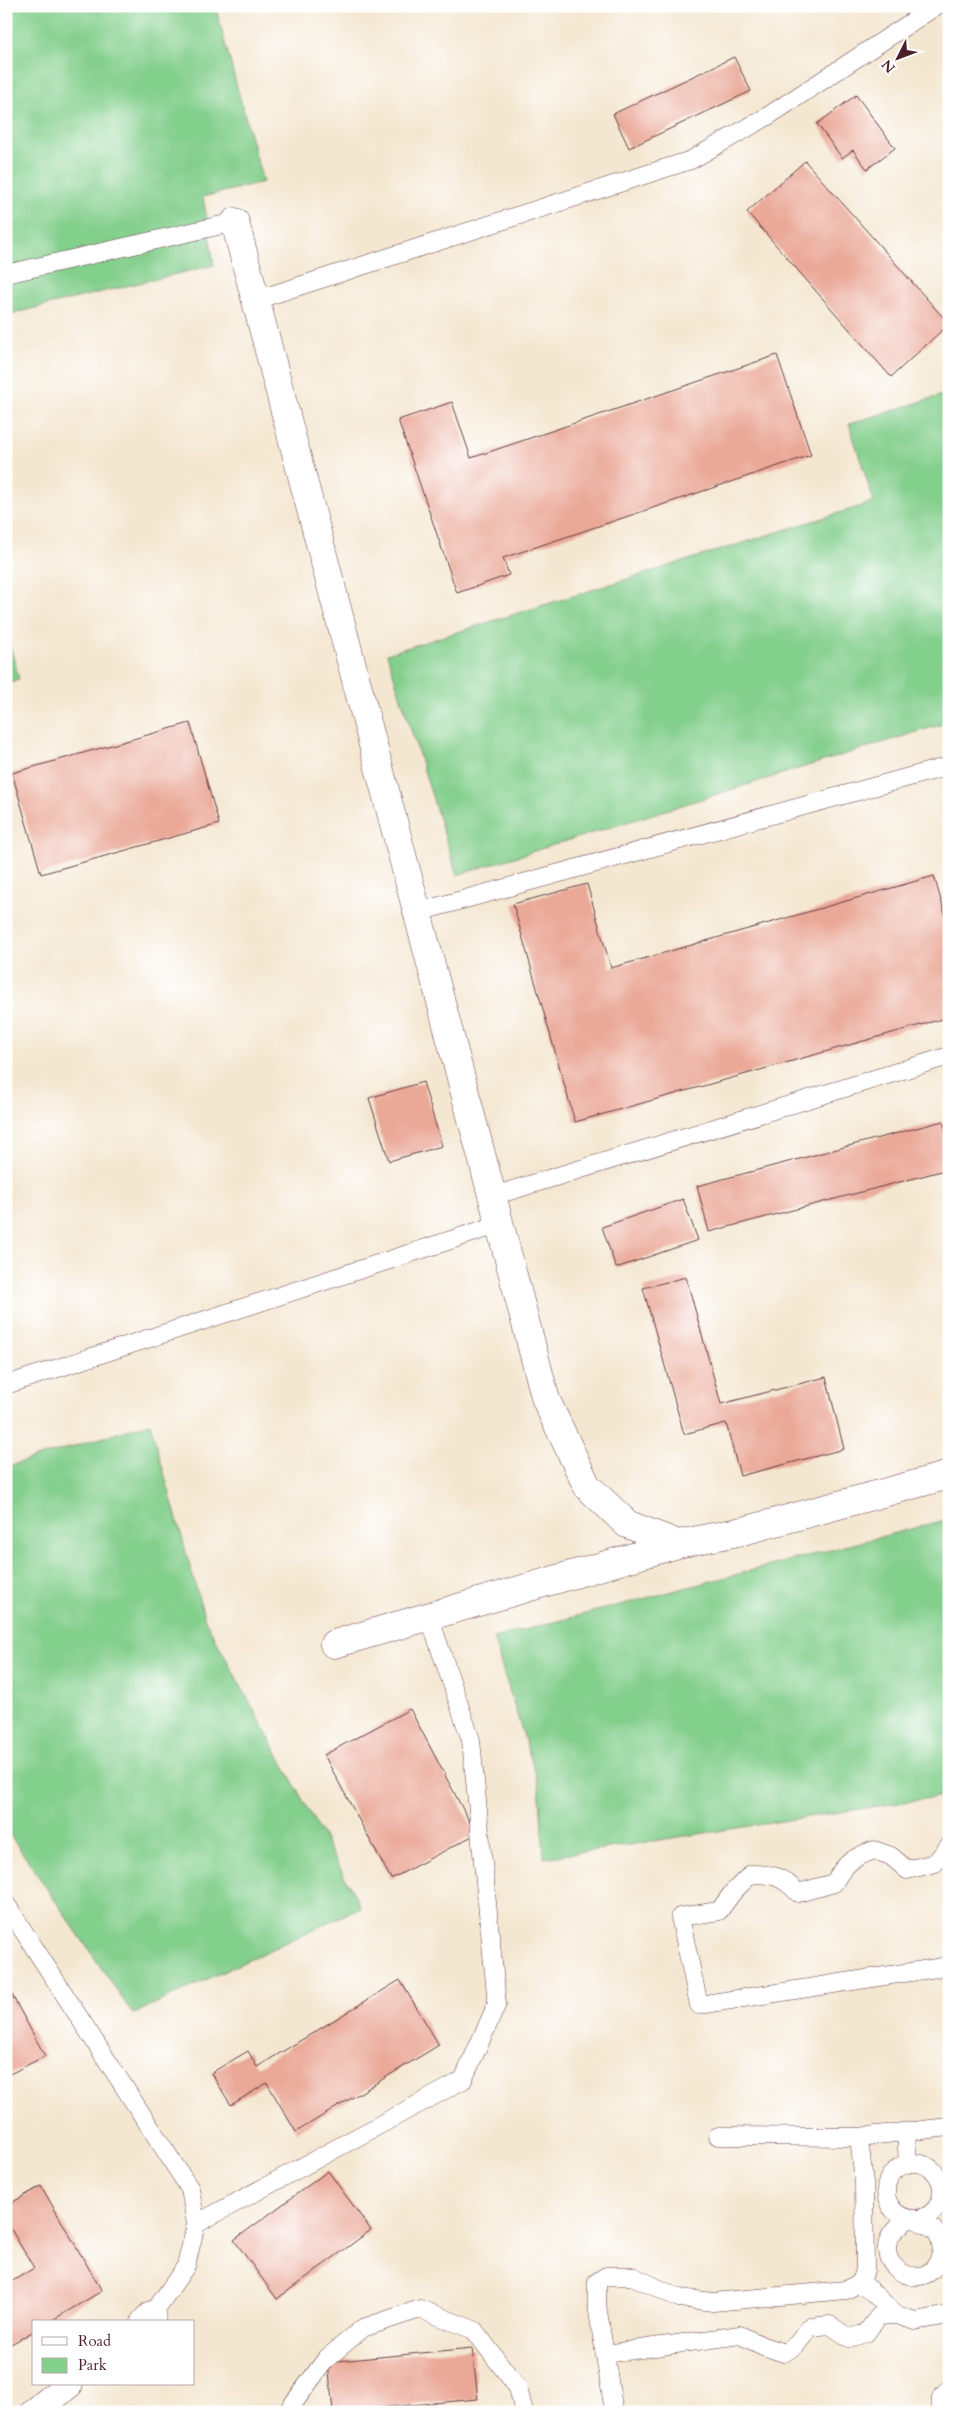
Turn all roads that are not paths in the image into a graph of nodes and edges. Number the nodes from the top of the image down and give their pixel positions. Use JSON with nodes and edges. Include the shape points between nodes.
{"nodes":[{"id":1,"x":936,"y":6,"type":"edge"},
{"id":2,"x":235,"y":222,"type":"joint"},
{"id":3,"x":6,"y":274,"type":"edge"},
{"id":4,"x":256,"y":300,"type":"junction"},
{"id":5,"x":949,"y":766,"type":"edge"},
{"id":6,"x":418,"y":912,"type":"junction"},
{"id":7,"x":949,"y":1056,"type":"edge"},
{"id":8,"x":492,"y":1196,"type":"junction"},
{"id":9,"x":500,"y":1224,"type":"junction"},
{"id":10,"x":6,"y":1385,"type":"edge"},
{"id":11,"x":949,"y":1475,"type":"edge"},
{"id":12,"x":678,"y":1544,"type":"junction"},
{"id":13,"x":429,"y":1616,"type":"junction"},
{"id":14,"x":334,"y":1644,"type":"dead end"},
{"id":15,"x":949,"y":1846,"type":"edge"},
{"id":16,"x":6,"y":1904,"type":"edge"},
{"id":17,"x":949,"y":1966,"type":"edge"},
{"id":18,"x":949,"y":2128,"type":"edge"},
{"id":19,"x":906,"y":2132,"type":"junction"},
{"id":20,"x":718,"y":2136,"type":"dead end"},
{"id":21,"x":859,"y":2137,"type":"junction"},
{"id":22,"x":908,"y":2164,"type":"junction"},
{"id":23,"x":196,"y":2224,"type":"junction"},
{"id":24,"x":861,"y":2282,"type":"junction"},
{"id":25,"x":949,"y":2315,"type":"edge"},
{"id":26,"x":897,"y":2316,"type":"junction"},
{"id":27,"x":149,"y":2319,"type":"edge"},
{"id":28,"x":605,"y":2354,"type":"junction"},
{"id":29,"x":66,"y":2386,"type":"edge"},
{"id":30,"x":949,"y":2388,"type":"edge"},
{"id":31,"x":35,"y":2412,"type":"edge"},
{"id":32,"x":287,"y":2412,"type":"edge"},
{"id":33,"x":524,"y":2412,"type":"edge"},
{"id":34,"x":614,"y":2412,"type":"edge"},
{"id":35,"x":940,"y":2412,"type":"edge"}],
"edges":[{"from":1,"to":4,"type":"lane","via":[[768,116],[691,160]]},
{"from":2,"to":3,"type":"lane"},
{"from":2,"to":4,"type":"street"},
{"from":4,"to":6,"type":"street"},
{"from":5,"to":6,"type":"lane"},
{"from":6,"to":8,"type":"street"},
{"from":7,"to":8,"type":"lane"},
{"from":8,"to":9,"type":"street"},
{"from":9,"to":10,"type":"lane"},
{"from":9,"to":12,"type":"street","via":[[546,1400],[587,1486],[627,1524]]},
{"from":11,"to":12,"type":"street","via":[[742,1531]]},
{"from":12,"to":13,"type":"street"},
{"from":13,"to":14,"type":"street"},
{"from":13,"to":23,"type":"lane","via":[[471,1740],[497,2004],[463,2080]]},
{"from":15,"to":17,"type":"lane","via":[[935,1863],[907,1870],[891,1856],[874,1850],[852,1858],[834,1883],[798,1893],[787,1881],[771,1874],[751,1874],[719,1911],[680,1917],[699,2005]]},
{"from":16,"to":23,"type":"lane","via":[[190,2189]]},
{"from":18,"to":19,"type":"lane"},
{"from":19,"to":21,"type":"lane"},
{"from":19,"to":22,"type":"lane"},
{"from":20,"to":21,"type":"lane"},
{"from":21,"to":24,"type":"lane","via":[[864,2182],[865,2270]]},
{"from":22,"to":22,"type":"lane","via":[[927,2167],[940,2181],[942,2190],[937,2207],[931,2213],[912,2219],[892,2208],[886,2191],[892,2173]]},
{"from":23,"to":27,"type":"lane","via":[[186,2266]]},
{"from":24,"to":26,"type":"lane"},
{"from":24,"to":28,"type":"lane","via":[[846,2290],[714,2302],[679,2298],[632,2276],[606,2276],[597,2282],[597,2305]]},
{"from":25,"to":26,"type":"lane","via":[[915,2321]]},
{"from":26,"to":28,"type":"lane","via":[[879,2316],[866,2333],[849,2338],[830,2325],[810,2326],[797,2344],[784,2353],[740,2335]]},
{"from":28,"to":34,"type":"lane"},
{"from":29,"to":31,"type":"street"},
{"from":30,"to":35,"type":"lane","via":[[941,2398]]},
{"from":32,"to":33,"type":"lane","via":[[326,2359],[363,2328],[420,2309],[474,2330],[518,2388]]}]}
